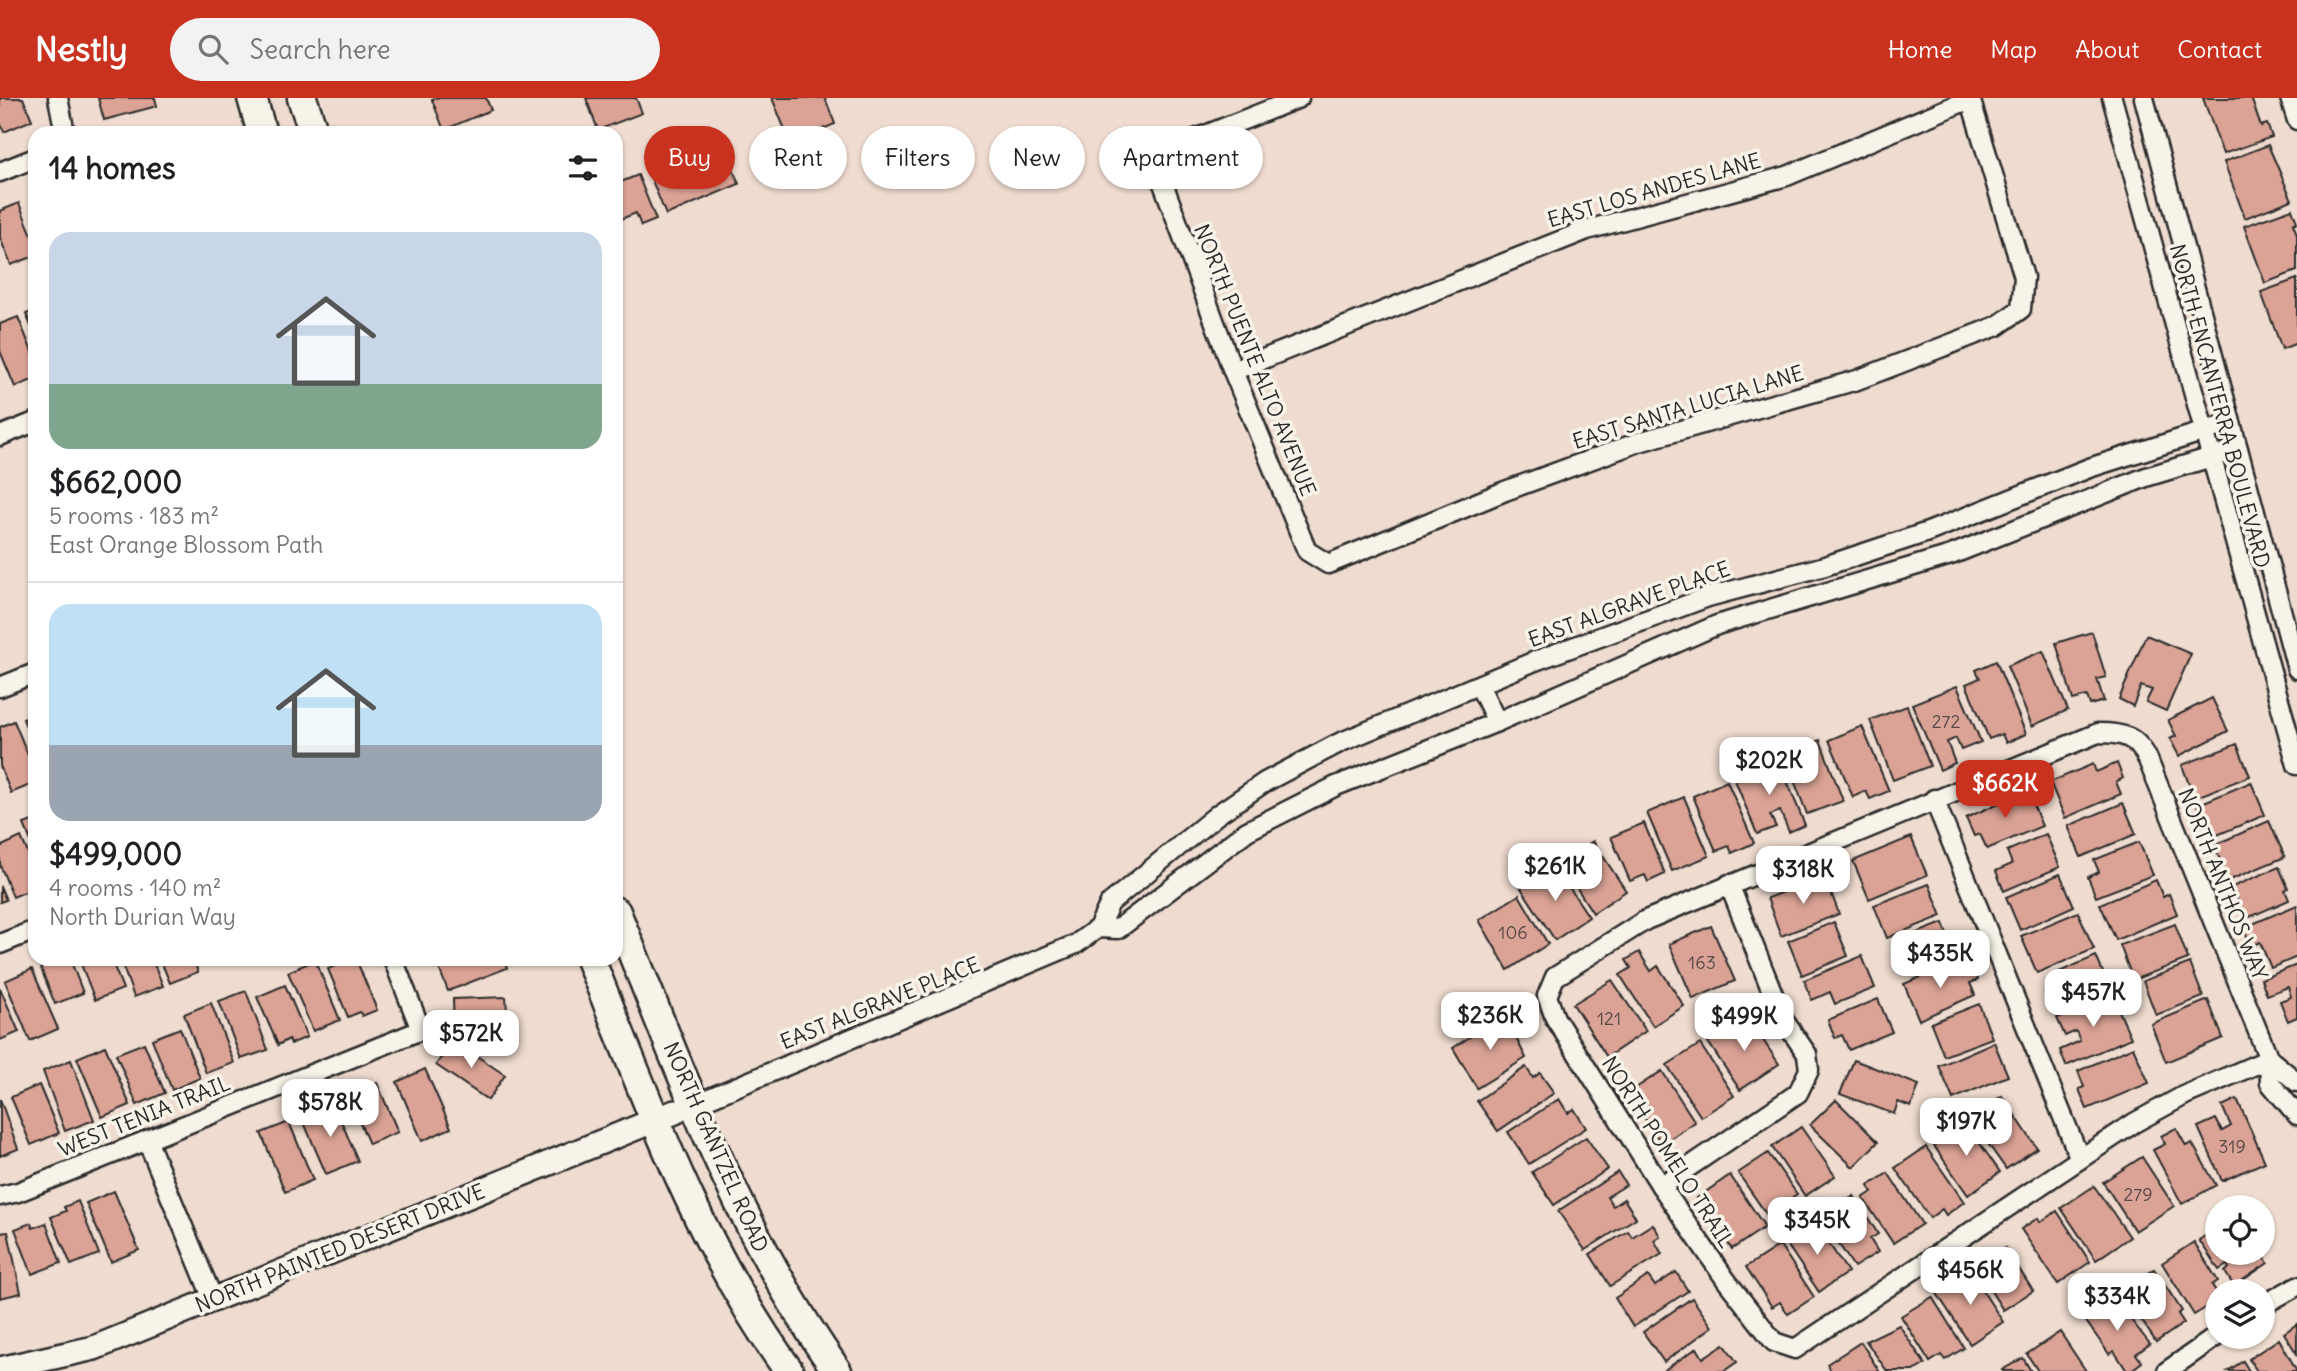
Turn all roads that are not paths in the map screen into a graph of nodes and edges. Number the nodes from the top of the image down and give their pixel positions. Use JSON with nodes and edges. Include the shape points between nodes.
{"nodes":[{"id":1,"x":58,"y":98,"type":"edge"},
{"id":2,"x":252,"y":98,"type":"edge"},
{"id":3,"x":302,"y":98,"type":"edge"},
{"id":4,"x":1299,"y":98,"type":"edge"},
{"id":5,"x":2112,"y":98,"type":"edge"},
{"id":6,"x":2144,"y":98,"type":"edge"},
{"id":7,"x":2290,"y":98,"type":"edge"},
{"id":8,"x":1970,"y":99,"type":"edge"},
{"id":9,"x":2297,"y":120,"type":"edge"},
{"id":10,"x":64,"y":126,"type":"edge"},
{"id":11,"x":260,"y":126,"type":"edge"},
{"id":12,"x":312,"y":126,"type":"edge"},
{"id":13,"x":28,"y":161,"type":"edge"},
{"id":14,"x":0,"y":172,"type":"edge"},
{"id":15,"x":1233,"y":371,"type":"junction"},
{"id":16,"x":2230,"y":423,"type":"junction"},
{"id":17,"x":28,"y":425,"type":"edge"},
{"id":18,"x":2203,"y":431,"type":"junction"},
{"id":19,"x":0,"y":436,"type":"edge"},
{"id":20,"x":2238,"y":449,"type":"junction"},
{"id":21,"x":2211,"y":457,"type":"junction"},
{"id":22,"x":1328,"y":564,"type":"joint"},
{"id":23,"x":2297,"y":669,"type":"edge"},
{"id":24,"x":28,"y":676,"type":"edge"},
{"id":25,"x":1479,"y":685,"type":"junction"},
{"id":26,"x":0,"y":687,"type":"edge"},
{"id":27,"x":1497,"y":722,"type":"junction"},
{"id":28,"x":2297,"y":765,"type":"edge"},
{"id":29,"x":1934,"y":799,"type":"junction"},
{"id":30,"x":1729,"y":884,"type":"junction"},
{"id":31,"x":1098,"y":928,"type":"junction"},
{"id":32,"x":28,"y":933,"type":"edge"},
{"id":33,"x":623,"y":936,"type":"edge"},
{"id":34,"x":0,"y":944,"type":"edge"},
{"id":35,"x":396,"y":966,"type":"edge"},
{"id":36,"x":594,"y":966,"type":"edge"},
{"id":37,"x":2269,"y":1059,"type":"junction"},
{"id":38,"x":2297,"y":1082,"type":"edge"},
{"id":39,"x":675,"y":1112,"type":"junction"},
{"id":40,"x":2297,"y":1115,"type":"edge"},
{"id":41,"x":147,"y":1140,"type":"junction"},
{"id":42,"x":2080,"y":1158,"type":"junction"},
{"id":43,"x":1661,"y":1186,"type":"junction"},
{"id":44,"x":0,"y":1196,"type":"edge"},
{"id":45,"x":2297,"y":1286,"type":"edge"},
{"id":46,"x":2275,"y":1298,"type":"edge"},
{"id":47,"x":213,"y":1299,"type":"junction"},
{"id":48,"x":2205,"y":1344,"type":"edge"},
{"id":49,"x":0,"y":1369,"type":"edge"},
{"id":50,"x":789,"y":1371,"type":"edge"},
{"id":51,"x":837,"y":1371,"type":"edge"},
{"id":52,"x":2167,"y":1371,"type":"edge"}],
"edges":[{"from":1,"to":10,"type":"street"},
{"from":2,"to":11,"type":"main road"},
{"from":3,"to":12,"type":"main road"},
{"from":4,"to":15,"type":"street","name":"NORTH PUENTE ALTO AVENUE","via":[[1175,147],[1155,162]]},
{"from":5,"to":18,"type":"street","name":"NORTH ENCANTERRA BOULEVARD"},
{"from":6,"to":16,"type":"street","name":"NORTH ENCANTERRA BOULEVARD"},
{"from":7,"to":9,"type":"street"},
{"from":8,"to":15,"type":"street","name":"EAST LOS ANDES LANE","via":[[1787,176],[1587,230]]},
{"from":8,"to":22,"type":"street","name":"EAST SANTA LUCIA LANE","via":[[2024,278],[2021,309],[1997,326],[1857,380],[1639,442]]},
{"from":13,"to":14,"type":"street"},
{"from":15,"to":22,"type":"street","name":"NORTH PUENTE ALTO AVENUE","via":[[1307,551]]},
{"from":16,"to":18,"type":"street","name":"EAST ALGRAVE PLACE"},
{"from":16,"to":20,"type":"street","name":"NORTH ENCANTERRA BOULEVARD"},
{"from":17,"to":19,"type":"street"},
{"from":18,"to":21,"type":"street","name":"NORTH ENCANTERRA BOULEVARD"},
{"from":18,"to":25,"type":"street","name":"EAST ALGRAVE PLACE","via":[[2089,468],[1928,533],[1708,597]]},
{"from":20,"to":21,"type":"street","name":"EAST ALGRAVE PLACE"},
{"from":20,"to":23,"type":"street","name":"NORTH ENCANTERRA BOULEVARD"},
{"from":21,"to":27,"type":"street","name":"EAST ALGRAVE PLACE","via":[[2146,477],[1951,555],[1717,625]]},
{"from":21,"to":28,"type":"street","name":"NORTH ENCANTERRA BOULEVARD"},
{"from":24,"to":26,"type":"street"},
{"from":25,"to":27,"type":"street"},
{"from":25,"to":31,"type":"street","name":"EAST ALGRAVE PLACE","via":[[1339,743],[1265,782],[1218,814],[1110,903]]},
{"from":27,"to":31,"type":"street","name":"EAST ALGRAVE PLACE","via":[[1294,806],[1224,847],[1118,929]]},
{"from":29,"to":30,"type":"street"},
{"from":29,"to":37,"type":"street","name":"NORTH ANTHOS WAY","via":[[2098,733],[2124,733],[2142,746]]},
{"from":29,"to":42,"type":"street"},
{"from":30,"to":43,"type":"street","via":[[1783,1019],[1807,1054],[1808,1070],[1798,1093]]},
{"from":30,"to":43,"type":"street","name":"NORTH POMELO TRAIL","via":[[1646,920],[1594,951],[1555,977],[1547,996],[1555,1018]]},
{"from":31,"to":39,"type":"street","name":"EAST ALGRAVE PLACE","via":[[1027,967]]},
{"from":32,"to":34,"type":"street"},
{"from":33,"to":39,"type":"main road","name":"NORTH GANTZEL ROAD"},
{"from":35,"to":41,"type":"street","name":"WEST TENIA TRAIL","via":[[421,1030]]},
{"from":36,"to":39,"type":"main road","name":"NORTH GANTZEL ROAD"},
{"from":37,"to":38,"type":"street","name":"NORTH ANTHOS WAY"},
{"from":37,"to":40,"type":"street","name":"NORTH ANTHOS WAY","via":[[2270,1083]]},
{"from":37,"to":42,"type":"street","via":[[2185,1095]]},
{"from":39,"to":47,"type":"street","name":"NORTH PAINTED DESERT DRIVE"},
{"from":39,"to":50,"type":"main road","name":"NORTH GANTZEL ROAD","via":[[681,1181],[733,1283]]},
{"from":39,"to":51,"type":"main road","name":"NORTH GANTZEL ROAD"},
{"from":41,"to":44,"type":"street","name":"WEST TENIA TRAIL"},
{"from":41,"to":47,"type":"street"},
{"from":42,"to":43,"type":"street","name":"NORTH POMELO TRAIL","via":[[1794,1349],[1774,1342]]},
{"from":45,"to":46,"type":"street"},
{"from":47,"to":49,"type":"street","name":"NORTH PAINTED DESERT DRIVE","via":[[94,1348]]},
{"from":48,"to":52,"type":"street"}]}
